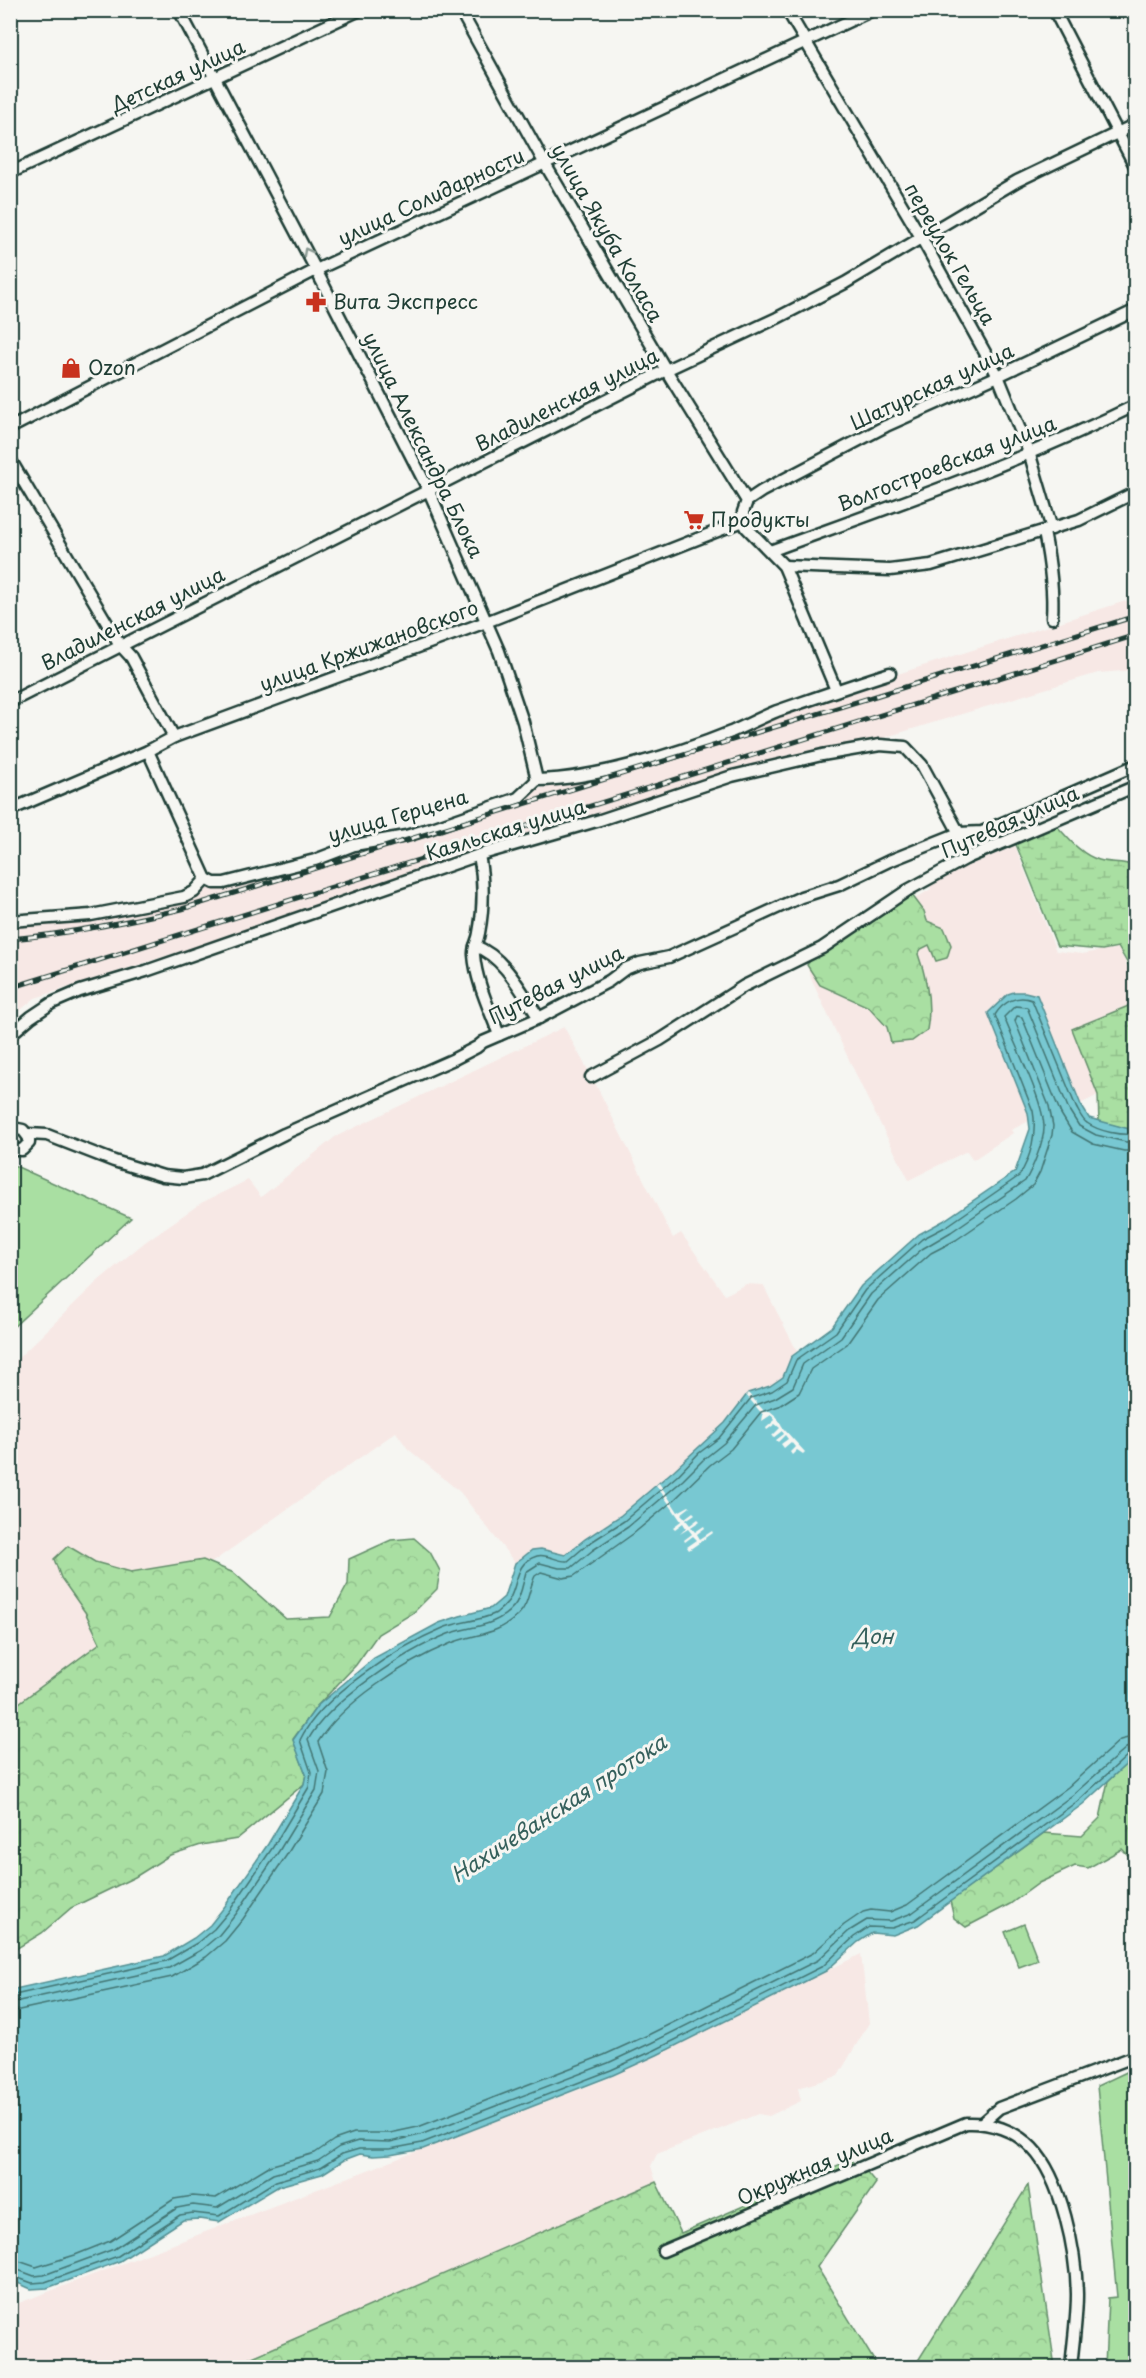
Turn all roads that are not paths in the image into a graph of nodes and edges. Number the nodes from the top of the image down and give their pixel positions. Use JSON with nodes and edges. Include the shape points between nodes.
{"nodes":[{"id":1,"x":179,"y":10,"type":"edge"},
{"id":2,"x":360,"y":10,"type":"edge"},
{"id":3,"x":460,"y":10,"type":"edge"},
{"id":4,"x":787,"y":10,"type":"edge"},
{"id":5,"x":873,"y":10,"type":"edge"},
{"id":6,"x":1054,"y":10,"type":"edge"},
{"id":7,"x":805,"y":41,"type":"junction"},
{"id":8,"x":215,"y":79,"type":"junction"},
{"id":9,"x":1136,"y":124,"type":"edge"},
{"id":10,"x":1117,"y":134,"type":"junction"},
{"id":11,"x":545,"y":164,"type":"junction"},
{"id":12,"x":1136,"y":168,"type":"edge"},
{"id":13,"x":10,"y":173,"type":"edge"},
{"id":14,"x":922,"y":239,"type":"junction"},
{"id":15,"x":316,"y":270,"type":"junction"},
{"id":16,"x":1136,"y":310,"type":"edge"},
{"id":17,"x":666,"y":370,"type":"junction"},
{"id":18,"x":998,"y":376,"type":"junction"},
{"id":19,"x":1136,"y":405,"type":"edge"},
{"id":20,"x":10,"y":428,"type":"edge"},
{"id":21,"x":1029,"y":452,"type":"junction"},
{"id":22,"x":10,"y":459,"type":"edge"},
{"id":23,"x":429,"y":491,"type":"junction"},
{"id":24,"x":1136,"y":492,"type":"edge"},
{"id":25,"x":747,"y":501,"type":"junction"},
{"id":26,"x":742,"y":521,"type":"junction"},
{"id":27,"x":1048,"y":531,"type":"junction"},
{"id":28,"x":770,"y":551,"type":"junction"},
{"id":29,"x":784,"y":566,"type":"junction"},
{"id":30,"x":1052,"y":618,"type":"dead end"},
{"id":31,"x":486,"y":622,"type":"junction"},
{"id":32,"x":120,"y":645,"type":"junction"},
{"id":33,"x":890,"y":673,"type":"dead end"},
{"id":34,"x":836,"y":690,"type":"junction"},
{"id":35,"x":10,"y":702,"type":"edge"},
{"id":36,"x":174,"y":737,"type":"junction"},
{"id":37,"x":148,"y":751,"type":"junction"},
{"id":38,"x":1136,"y":765,"type":"edge"},
{"id":39,"x":537,"y":780,"type":"junction"},
{"id":40,"x":1136,"y":786,"type":"edge"},
{"id":41,"x":10,"y":810,"type":"edge"},
{"id":42,"x":959,"y":833,"type":"junction"},
{"id":43,"x":479,"y":855,"type":"junction"},
{"id":44,"x":967,"y":858,"type":"junction"},
{"id":45,"x":206,"y":879,"type":"junction"},
{"id":46,"x":10,"y":921,"type":"edge"},
{"id":47,"x":475,"y":946,"type":"junction"},
{"id":48,"x":539,"y":1018,"type":"junction"},
{"id":49,"x":10,"y":1035,"type":"edge"},
{"id":50,"x":499,"y":1035,"type":"junction"},
{"id":51,"x":591,"y":1077,"type":"dead end"},
{"id":52,"x":11,"y":1118,"type":"edge"},
{"id":53,"x":19,"y":1132,"type":"edge"},
{"id":54,"x":11,"y":1147,"type":"edge"},
{"id":55,"x":10,"y":1160,"type":"edge"},
{"id":56,"x":1136,"y":2056,"type":"edge"},
{"id":57,"x":983,"y":2122,"type":"junction"},
{"id":58,"x":663,"y":2251,"type":"dead end"},
{"id":59,"x":1071,"y":2367,"type":"edge"}],
"edges":[{"from":1,"to":8,"type":"street","name":"улица Александра Блока"},
{"from":2,"to":8,"type":"street","name":"Детская улица"},
{"from":3,"to":11,"type":"street","name":"улица Якуба Коласа"},
{"from":4,"to":7,"type":"street","name":"переулок Гельца"},
{"from":5,"to":7,"type":"street","name":"улица Солидарности"},
{"from":6,"to":10,"type":"street"},
{"from":7,"to":11,"type":"street","name":"улица Солидарности"},
{"from":7,"to":14,"type":"street","name":"переулок Гельца"},
{"from":8,"to":13,"type":"street","name":"Детская улица"},
{"from":15,"to":8,"type":"street","name":"улица Александра Блока","one_way":true},
{"from":9,"to":10,"type":"street","name":"Владиленская улица"},
{"from":10,"to":12,"type":"street"},
{"from":10,"to":14,"type":"street","name":"Владиленская улица","via":[[1017,181]]},
{"from":11,"to":15,"type":"street","name":"улица Солидарности"},
{"from":11,"to":17,"type":"street","name":"улица Якуба Коласа"},
{"from":14,"to":17,"type":"street","name":"Владиленская улица","via":[[777,318]]},
{"from":14,"to":18,"type":"street","name":"переулок Гельца"},
{"from":15,"to":20,"type":"street","name":"улица Солидарности"},
{"from":15,"to":23,"type":"street","name":"улица Александра Блока"},
{"from":16,"to":18,"type":"street","name":"Шатурская улица"},
{"from":17,"to":23,"type":"street","name":"Владиленская улица"},
{"from":17,"to":25,"type":"street","name":"улица Якуба Коласа"},
{"from":18,"to":21,"type":"street","name":"переулок Гельца"},
{"from":18,"to":25,"type":"street","name":"Шатурская улица","via":[[886,426]]},
{"from":19,"to":21,"type":"street","name":"Волгостроевская улица"},
{"from":21,"to":27,"type":"street","name":"переулок Гельца"},
{"from":21,"to":28,"type":"street","name":"Волгостроевская улица","via":[[960,482]]},
{"from":22,"to":32,"type":"street"},
{"from":23,"to":31,"type":"street","name":"улица Александра Блока"},
{"from":23,"to":32,"type":"street","name":"Владиленская улица"},
{"from":24,"to":27,"type":"street"},
{"from":25,"to":26,"type":"street"},
{"from":26,"to":28,"type":"street"},
{"from":26,"to":31,"type":"street","name":"улица Кржижановского"},
{"from":27,"to":29,"type":"street","via":[[912,568]]},
{"from":27,"to":30,"type":"street","name":"переулок Гельца"},
{"from":28,"to":29,"type":"street"},
{"from":29,"to":34,"type":"street"},
{"from":31,"to":36,"type":"street","name":"улица Кржижановского"},
{"from":31,"to":39,"type":"street","name":"улица Александра Блока","via":[[523,722]]},
{"from":32,"to":35,"type":"street","name":"Владиленская улица"},
{"from":32,"to":36,"type":"street","via":[[131,657]]},
{"from":33,"to":34,"type":"street"},
{"from":34,"to":39,"type":"street","via":[[663,755],[560,780]]},
{"from":36,"to":37,"type":"street","name":"улица Кржижановского"},
{"from":37,"to":41,"type":"street","name":"улица Кржижановского"},
{"from":37,"to":45,"type":"street"},
{"from":38,"to":42,"type":"street","name":"Путевая улица","via":[[982,832]]},
{"from":39,"to":45,"type":"street","name":"улица Герцена","via":[[518,798],[406,836],[354,845],[315,860],[224,883]]},
{"from":40,"to":44,"type":"street","name":"Путевая улица"},
{"from":42,"to":43,"type":"street","name":"Каяльская улица","via":[[922,765],[905,747],[880,745],[732,777]]},
{"from":42,"to":44,"type":"street","name":"Каяльская улица"},
{"from":42,"to":48,"type":"street","name":"Путевая улица","via":[[839,885],[801,897],[669,957],[626,969]]},
{"from":43,"to":47,"type":"street","via":[[483,904]]},
{"from":43,"to":49,"type":"street","name":"Каяльская улица","via":[[80,991],[52,1003]]},
{"from":44,"to":51,"type":"street","name":"Путевая улица","via":[[908,890],[822,948],[744,986],[660,1040]]},
{"from":45,"to":46,"type":"street","via":[[184,897],[91,915]]},
{"from":47,"to":48,"type":"street","via":[[488,951],[515,981]]},
{"from":47,"to":50,"type":"street","via":[[477,973]]},
{"from":48,"to":50,"type":"street","name":"Путевая улица"},
{"from":50,"to":53,"type":"street","name":"Путевая улица","via":[[202,1175],[163,1176],[47,1135]]},
{"from":52,"to":53,"type":"street"},
{"from":53,"to":54,"type":"street","via":[[29,1143],[22,1150]]},
{"from":54,"to":55,"type":"street"},
{"from":56,"to":57,"type":"street","name":"Окружная улица","via":[[999,2108]]},
{"from":57,"to":58,"type":"street","name":"Окружная улица","via":[[966,2123]]},
{"from":57,"to":59,"type":"street","via":[[1011,2132],[1032,2148],[1050,2176],[1061,2205],[1077,2294]]}]}
